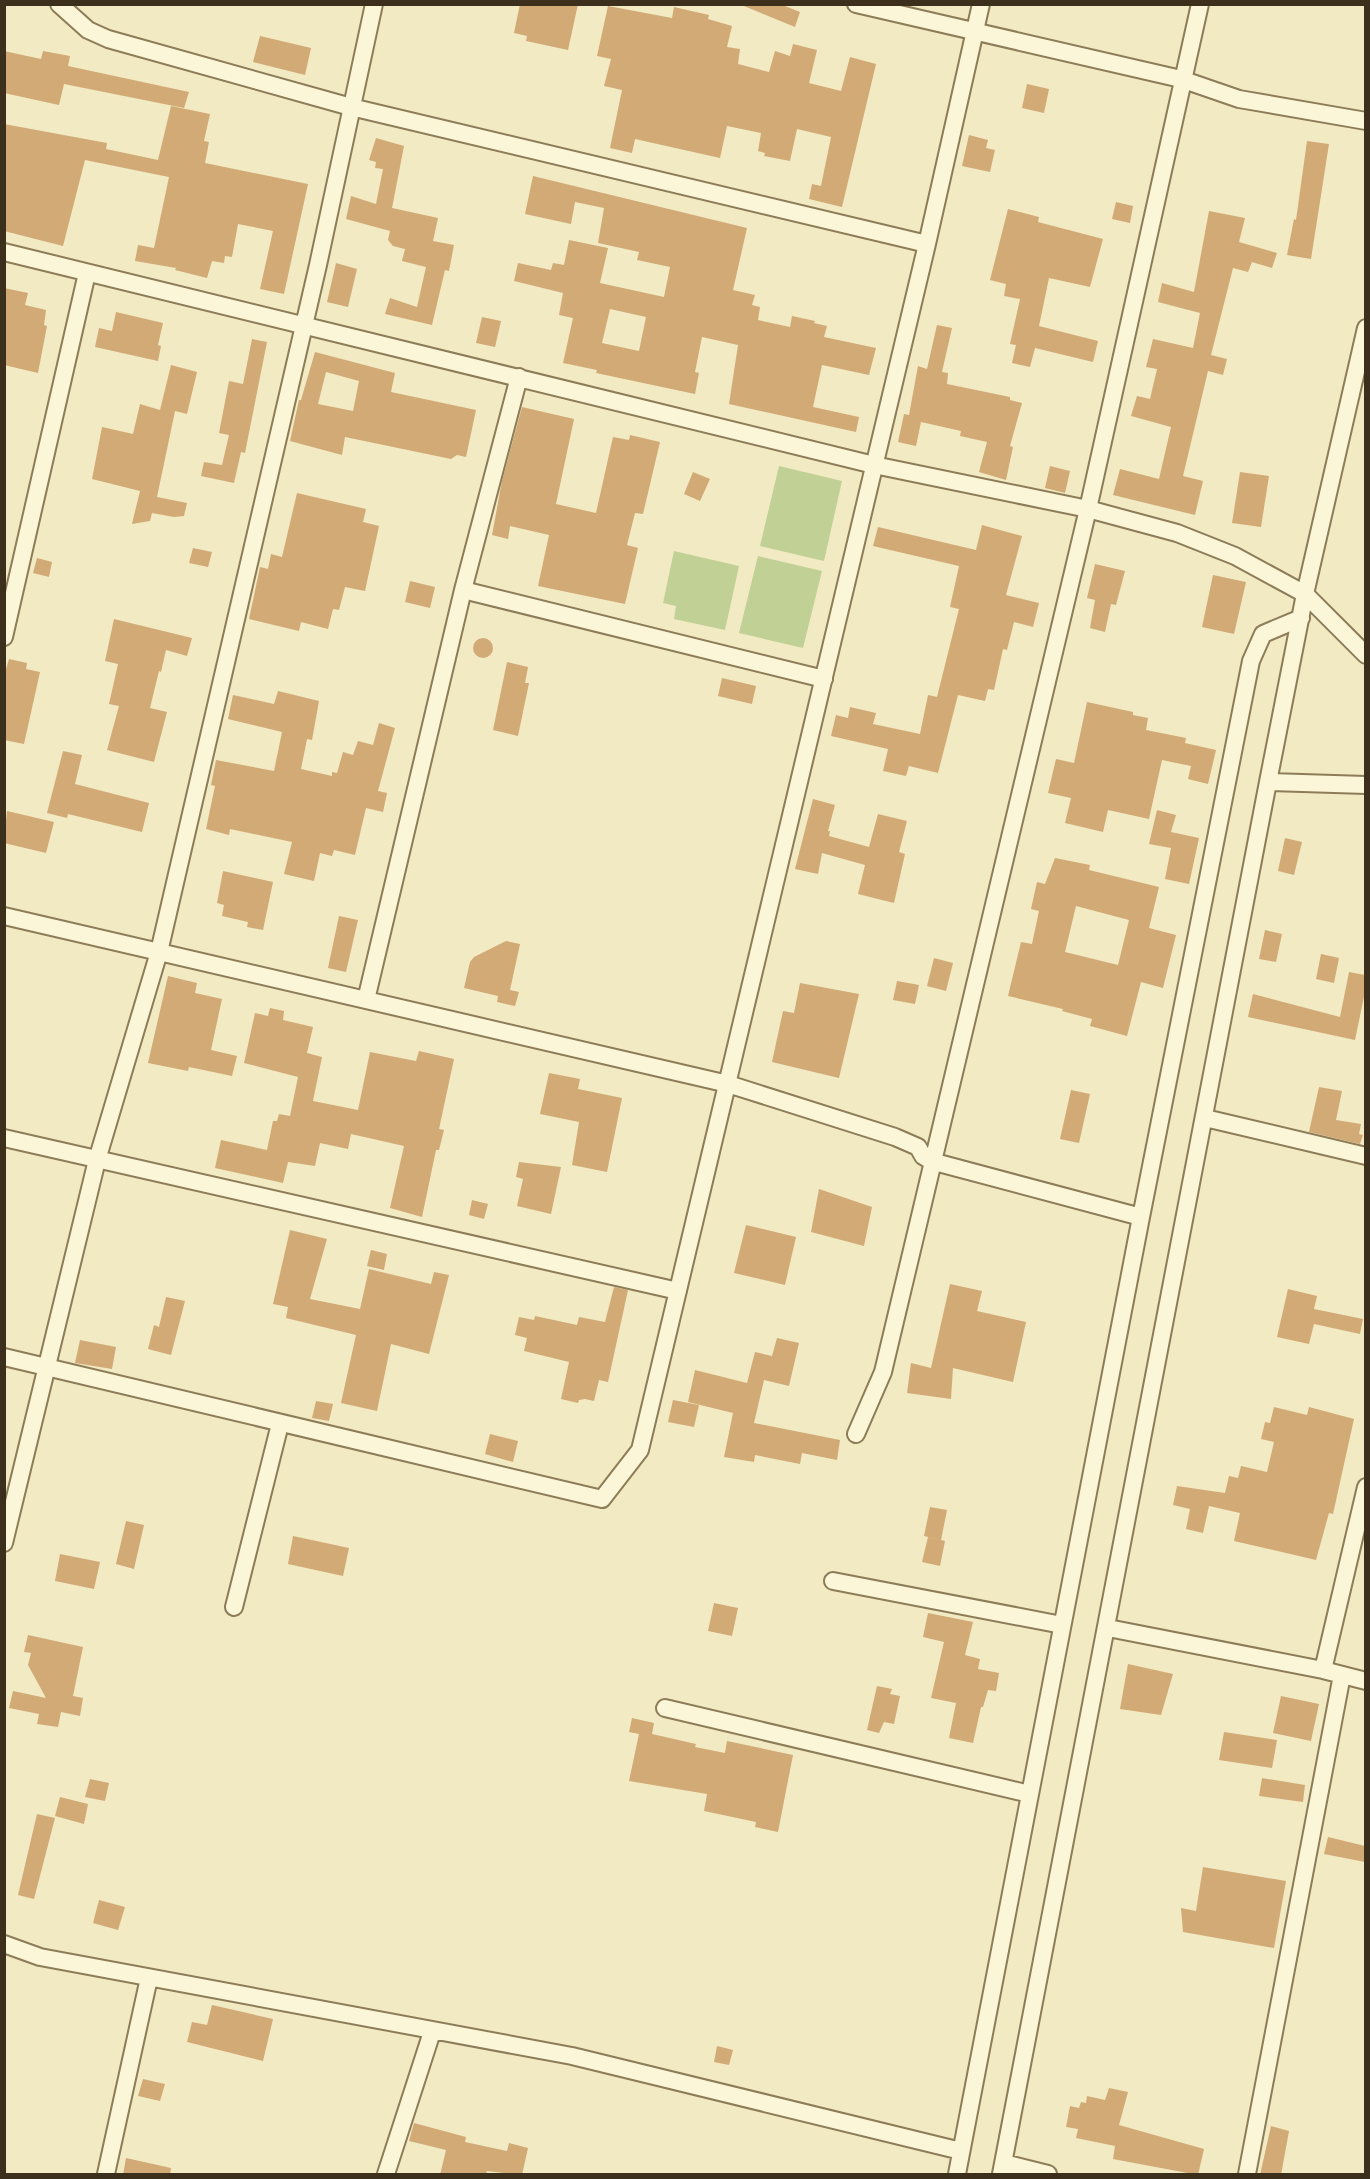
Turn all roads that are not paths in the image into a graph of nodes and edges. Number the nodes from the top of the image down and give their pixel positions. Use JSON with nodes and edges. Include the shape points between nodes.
{"nodes":[{"id":1,"x":59,"y":4,"type":"edge"},
{"id":2,"x":374,"y":4,"type":"edge"},
{"id":3,"x":856,"y":4,"type":"edge"},
{"id":4,"x":981,"y":4,"type":"edge"},
{"id":5,"x":1200,"y":4,"type":"edge"},
{"id":6,"x":974,"y":33,"type":"junction"},
{"id":7,"x":1181,"y":79,"type":"junction"},
{"id":8,"x":351,"y":107,"type":"junction"},
{"id":9,"x":1365,"y":121,"type":"edge"},
{"id":10,"x":927,"y":244,"type":"junction"},
{"id":11,"x":4,"y":252,"type":"edge"},
{"id":12,"x":87,"y":273,"type":"junction"},
{"id":13,"x":303,"y":327,"type":"junction"},
{"id":14,"x":1365,"y":330,"type":"edge"},
{"id":15,"x":519,"y":377,"type":"junction"},
{"id":16,"x":874,"y":465,"type":"junction"},
{"id":17,"x":1088,"y":508,"type":"junction"},
{"id":18,"x":463,"y":590,"type":"junction"},
{"id":19,"x":1305,"y":594,"type":"junction"},
{"id":20,"x":1300,"y":618,"type":"junction"},
{"id":21,"x":4,"y":637,"type":"edge"},
{"id":22,"x":1365,"y":656,"type":"edge"},
{"id":23,"x":824,"y":679,"type":"junction"},
{"id":24,"x":1268,"y":782,"type":"junction"},
{"id":25,"x":1365,"y":785,"type":"edge"},
{"id":26,"x":4,"y":916,"type":"edge"},
{"id":27,"x":159,"y":952,"type":"junction"},
{"id":28,"x":366,"y":1000,"type":"junction"},
{"id":29,"x":728,"y":1084,"type":"junction"},
{"id":30,"x":1205,"y":1118,"type":"junction"},
{"id":31,"x":4,"y":1138,"type":"edge"},
{"id":32,"x":1365,"y":1156,"type":"edge"},
{"id":33,"x":97,"y":1161,"type":"junction"},
{"id":34,"x":932,"y":1161,"type":"junction"},
{"id":35,"x":1140,"y":1217,"type":"junction"},
{"id":36,"x":678,"y":1291,"type":"junction"},
{"id":37,"x":4,"y":1357,"type":"edge"},
{"id":38,"x":49,"y":1367,"type":"junction"},
{"id":39,"x":280,"y":1424,"type":"junction"},
{"id":40,"x":856,"y":1434,"type":"dead end"},
{"id":41,"x":1365,"y":1487,"type":"edge"},
{"id":42,"x":4,"y":1543,"type":"edge"},
{"id":43,"x":833,"y":1581,"type":"dead end"},
{"id":44,"x":234,"y":1607,"type":"dead end"},
{"id":45,"x":1062,"y":1625,"type":"junction"},
{"id":46,"x":1108,"y":1628,"type":"junction"},
{"id":47,"x":1323,"y":1670,"type":"junction"},
{"id":48,"x":1342,"y":1675,"type":"junction"},
{"id":49,"x":1365,"y":1681,"type":"edge"},
{"id":50,"x":665,"y":1708,"type":"dead end"},
{"id":51,"x":1030,"y":1794,"type":"junction"},
{"id":52,"x":4,"y":1944,"type":"edge"},
{"id":53,"x":148,"y":1978,"type":"junction"},
{"id":54,"x":432,"y":2032,"type":"junction"},
{"id":55,"x":961,"y":2151,"type":"junction"},
{"id":56,"x":1002,"y":2169,"type":"edge"},
{"id":57,"x":106,"y":2175,"type":"edge"},
{"id":58,"x":386,"y":2175,"type":"edge"},
{"id":59,"x":957,"y":2175,"type":"edge"},
{"id":60,"x":1048,"y":2175,"type":"edge"},
{"id":61,"x":1247,"y":2175,"type":"edge"}],
"edges":[{"from":1,"to":8,"type":"street","via":[[88,30],[108,39]]},
{"from":2,"to":8,"type":"street"},
{"from":3,"to":6,"type":"street"},
{"from":4,"to":6,"type":"street"},
{"from":5,"to":7,"type":"street"},
{"from":6,"to":7,"type":"street"},
{"from":6,"to":10,"type":"street"},
{"from":7,"to":9,"type":"street","via":[[1239,99]]},
{"from":7,"to":17,"type":"street"},
{"from":8,"to":10,"type":"street"},
{"from":8,"to":13,"type":"street"},
{"from":10,"to":16,"type":"street"},
{"from":11,"to":12,"type":"street"},
{"from":12,"to":13,"type":"street"},
{"from":12,"to":21,"type":"street"},
{"from":13,"to":15,"type":"street"},
{"from":13,"to":27,"type":"street"},
{"from":14,"to":19,"type":"street"},
{"from":15,"to":16,"type":"street"},
{"from":15,"to":18,"type":"street"},
{"from":16,"to":17,"type":"street"},
{"from":16,"to":23,"type":"street"},
{"from":17,"to":19,"type":"street","via":[[1177,533],[1235,556]]},
{"from":17,"to":34,"type":"street"},
{"from":18,"to":23,"type":"street"},
{"from":18,"to":28,"type":"street"},
{"from":19,"to":20,"type":"street"},
{"from":19,"to":22,"type":"street"},
{"from":20,"to":24,"type":"street"},
{"from":20,"to":35,"type":"street","via":[[1263,634],[1251,661]]},
{"from":23,"to":29,"type":"street"},
{"from":24,"to":25,"type":"street"},
{"from":24,"to":30,"type":"street"},
{"from":26,"to":27,"type":"street"},
{"from":27,"to":28,"type":"street"},
{"from":27,"to":33,"type":"street"},
{"from":28,"to":29,"type":"street"},
{"from":29,"to":34,"type":"street","via":[[895,1137],[918,1147]]},
{"from":29,"to":36,"type":"street"},
{"from":30,"to":32,"type":"street"},
{"from":30,"to":46,"type":"street"},
{"from":31,"to":33,"type":"street"},
{"from":33,"to":36,"type":"street"},
{"from":33,"to":38,"type":"street"},
{"from":34,"to":35,"type":"street"},
{"from":34,"to":40,"type":"street","via":[[883,1372]]},
{"from":35,"to":45,"type":"street"},
{"from":36,"to":39,"type":"street","via":[[640,1450],[602,1498]]},
{"from":37,"to":38,"type":"street"},
{"from":38,"to":39,"type":"street"},
{"from":38,"to":42,"type":"street"},
{"from":39,"to":44,"type":"street"},
{"from":41,"to":47,"type":"street"},
{"from":43,"to":45,"type":"street"},
{"from":45,"to":51,"type":"street"},
{"from":46,"to":47,"type":"street"},
{"from":46,"to":56,"type":"street"},
{"from":47,"to":48,"type":"street"},
{"from":48,"to":49,"type":"street"},
{"from":48,"to":61,"type":"street"},
{"from":50,"to":51,"type":"street"},
{"from":51,"to":55,"type":"street"},
{"from":52,"to":53,"type":"street","via":[[40,1957]]},
{"from":53,"to":54,"type":"street"},
{"from":53,"to":57,"type":"street"},
{"from":54,"to":55,"type":"street","via":[[572,2056]]},
{"from":54,"to":58,"type":"street"},
{"from":55,"to":59,"type":"street"},
{"from":56,"to":60,"type":"street"}]}
